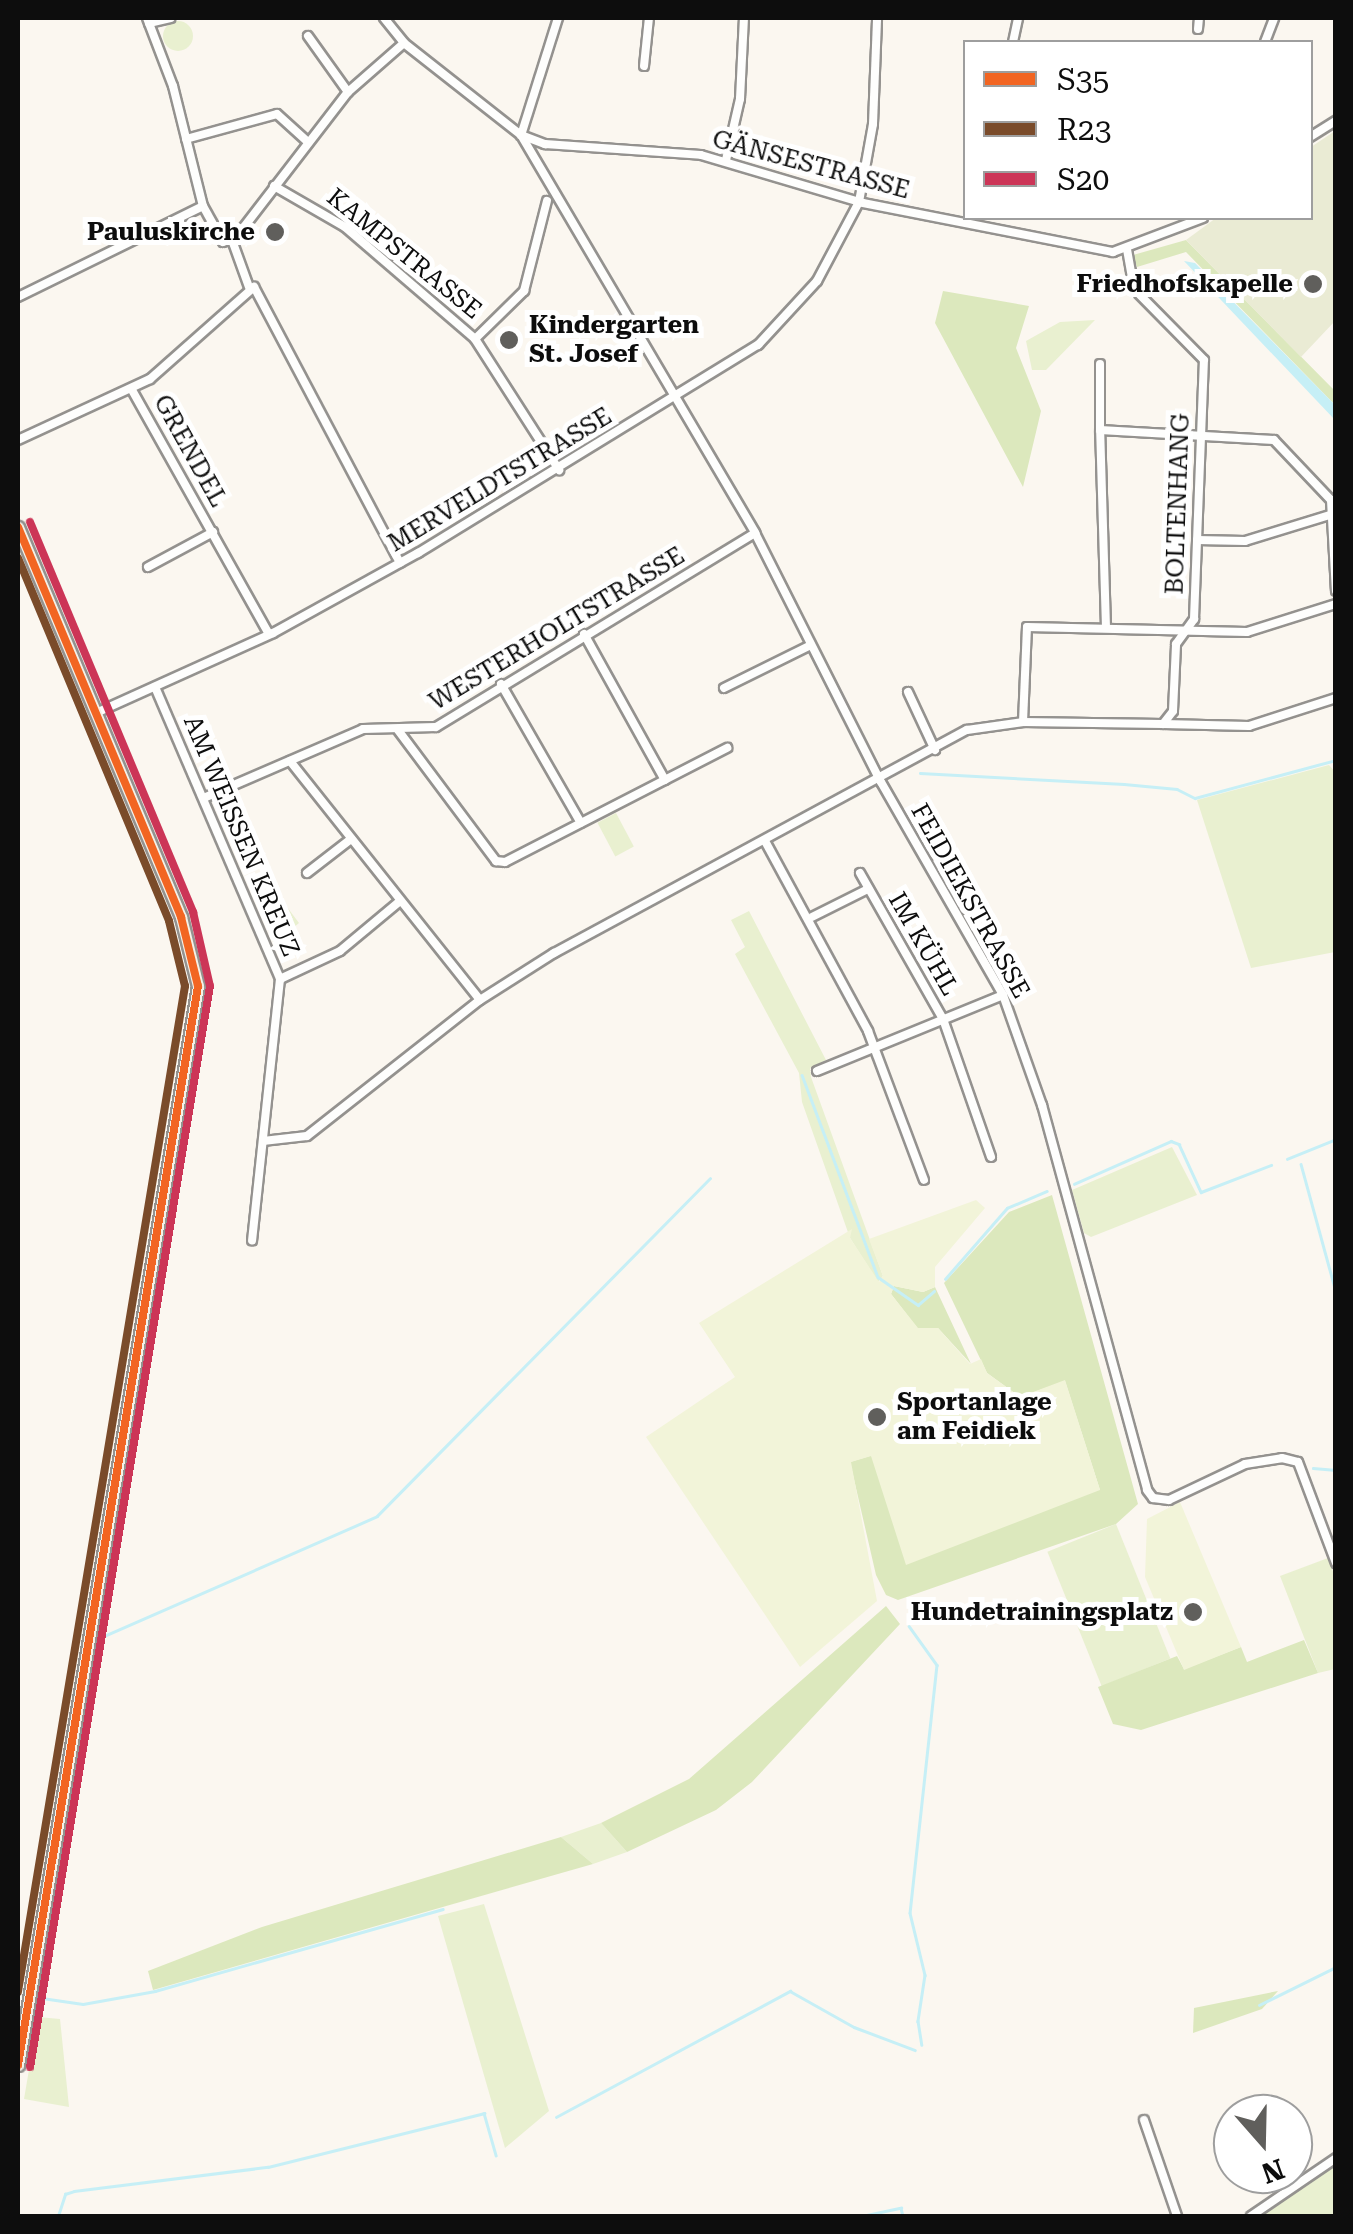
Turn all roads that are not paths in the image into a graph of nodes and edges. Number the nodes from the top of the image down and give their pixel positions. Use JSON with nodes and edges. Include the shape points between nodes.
{"nodes":[{"id":1,"x":170,"y":18,"type":"edge"},
{"id":2,"x":384,"y":18,"type":"edge"},
{"id":3,"x":558,"y":18,"type":"edge"},
{"id":4,"x":649,"y":18,"type":"edge"},
{"id":5,"x":744,"y":18,"type":"edge"},
{"id":6,"x":877,"y":18,"type":"edge"},
{"id":7,"x":1200,"y":18,"type":"edge"},
{"id":8,"x":148,"y":20,"type":"edge"},
{"id":9,"x":1198,"y":29,"type":"dead end"},
{"id":10,"x":308,"y":36,"type":"dead end"},
{"id":11,"x":404,"y":43,"type":"junction"},
{"id":12,"x":644,"y":66,"type":"dead end"},
{"id":13,"x":348,"y":92,"type":"junction"},
{"id":14,"x":1336,"y":121,"type":"edge"},
{"id":15,"x":520,"y":135,"type":"junction"},
{"id":16,"x":1313,"y":135,"type":"edge"},
{"id":17,"x":186,"y":139,"type":"junction"},
{"id":18,"x":308,"y":142,"type":"junction"},
{"id":19,"x":726,"y":160,"type":"junction"},
{"id":20,"x":274,"y":186,"type":"junction"},
{"id":21,"x":547,"y":201,"type":"dead end"},
{"id":22,"x":859,"y":202,"type":"junction"},
{"id":23,"x":203,"y":206,"type":"junction"},
{"id":24,"x":1013,"y":220,"type":"edge"},
{"id":25,"x":1198,"y":220,"type":"edge"},
{"id":26,"x":1010,"y":232,"type":"junction"},
{"id":27,"x":232,"y":240,"type":"junction"},
{"id":28,"x":1127,"y":251,"type":"junction"},
{"id":29,"x":245,"y":291,"type":"junction"},
{"id":30,"x":18,"y":297,"type":"edge"},
{"id":31,"x":475,"y":339,"type":"junction"},
{"id":32,"x":1100,"y":364,"type":"dead end"},
{"id":33,"x":132,"y":390,"type":"junction"},
{"id":34,"x":676,"y":398,"type":"junction"},
{"id":35,"x":1100,"y":430,"type":"junction"},
{"id":36,"x":1202,"y":434,"type":"junction"},
{"id":37,"x":18,"y":440,"type":"edge"},
{"id":38,"x":559,"y":470,"type":"junction"},
{"id":39,"x":1332,"y":514,"type":"junction"},
{"id":40,"x":18,"y":527,"type":"edge"},
{"id":41,"x":213,"y":532,"type":"junction"},
{"id":42,"x":755,"y":533,"type":"junction"},
{"id":43,"x":1197,"y":540,"type":"junction"},
{"id":44,"x":21,"y":545,"type":"edge"},
{"id":45,"x":400,"y":564,"type":"junction"},
{"id":46,"x":148,"y":568,"type":"dead end"},
{"id":47,"x":1336,"y":591,"type":"edge"},
{"id":48,"x":1336,"y":604,"type":"edge"},
{"id":49,"x":1106,"y":628,"type":"junction"},
{"id":50,"x":1185,"y":631,"type":"junction"},
{"id":51,"x":270,"y":634,"type":"junction"},
{"id":52,"x":584,"y":634,"type":"junction"},
{"id":53,"x":811,"y":645,"type":"junction"},
{"id":54,"x":502,"y":684,"type":"junction"},
{"id":55,"x":155,"y":687,"type":"junction"},
{"id":56,"x":724,"y":688,"type":"dead end"},
{"id":57,"x":908,"y":692,"type":"dead end"},
{"id":58,"x":1336,"y":698,"type":"edge"},
{"id":59,"x":96,"y":713,"type":"junction"},
{"id":60,"x":1023,"y":722,"type":"junction"},
{"id":61,"x":1163,"y":724,"type":"junction"},
{"id":62,"x":398,"y":730,"type":"junction"},
{"id":63,"x":727,"y":748,"type":"dead end"},
{"id":64,"x":935,"y":750,"type":"junction"},
{"id":65,"x":290,"y":761,"type":"junction"},
{"id":66,"x":665,"y":780,"type":"junction"},
{"id":67,"x":881,"y":782,"type":"junction"},
{"id":68,"x":206,"y":797,"type":"junction"},
{"id":69,"x":581,"y":823,"type":"junction"},
{"id":70,"x":351,"y":839,"type":"junction"},
{"id":71,"x":766,"y":841,"type":"junction"},
{"id":72,"x":307,"y":873,"type":"dead end"},
{"id":73,"x":860,"y":873,"type":"dead end"},
{"id":74,"x":868,"y":888,"type":"junction"},
{"id":75,"x":400,"y":901,"type":"junction"},
{"id":76,"x":812,"y":917,"type":"junction"},
{"id":77,"x":280,"y":979,"type":"junction"},
{"id":78,"x":1003,"y":995,"type":"junction"},
{"id":79,"x":480,"y":1000,"type":"junction"},
{"id":80,"x":942,"y":1019,"type":"junction"},
{"id":81,"x":873,"y":1047,"type":"junction"},
{"id":82,"x":817,"y":1071,"type":"dead end"},
{"id":83,"x":263,"y":1141,"type":"junction"},
{"id":84,"x":991,"y":1157,"type":"dead end"},
{"id":85,"x":924,"y":1180,"type":"dead end"},
{"id":86,"x":252,"y":1241,"type":"dead end"},
{"id":87,"x":1336,"y":1563,"type":"edge"},
{"id":88,"x":18,"y":2064,"type":"edge"},
{"id":89,"x":1144,"y":2120,"type":"dead end"},
{"id":90,"x":1336,"y":2158,"type":"edge"},
{"id":91,"x":1177,"y":2216,"type":"edge"},
{"id":92,"x":1250,"y":2216,"type":"edge"}],
"edges":[{"from":1,"to":8,"type":"street"},
{"from":2,"to":11,"type":"street","name":"GÄNSESTRASSE"},
{"from":3,"to":15,"type":"street"},
{"from":4,"to":12,"type":"street"},
{"from":5,"to":19,"type":"street","via":[[740,98]]},
{"from":6,"to":22,"type":"street","name":"MERVELDTSTRASSE","via":[[873,124]]},
{"from":7,"to":9,"type":"street"},
{"from":8,"to":17,"type":"street"},
{"from":10,"to":13,"type":"street"},
{"from":11,"to":13,"type":"street"},
{"from":11,"to":15,"type":"street","name":"GÄNSESTRASSE"},
{"from":13,"to":18,"type":"street"},
{"from":14,"to":16,"type":"street"},
{"from":15,"to":19,"type":"street","name":"GÄNSESTRASSE","via":[[545,144]]},
{"from":15,"to":34,"type":"street","name":"FEIDIEKSTRASSE"},
{"from":17,"to":18,"type":"street","via":[[277,114]]},
{"from":17,"to":23,"type":"street"},
{"from":18,"to":20,"type":"street"},
{"from":19,"to":22,"type":"street","name":"GÄNSESTRASSE"},
{"from":20,"to":27,"type":"street"},
{"from":20,"to":31,"type":"street","name":"KAMPSTRASSE","via":[[345,227]]},
{"from":21,"to":31,"type":"street","via":[[524,292]]},
{"from":22,"to":26,"type":"street","name":"GÄNSESTRASSE"},
{"from":22,"to":34,"type":"street","name":"MERVELDTSTRASSE","via":[[833,256],[779,326]]},
{"from":23,"to":27,"type":"street","via":[[221,242]]},
{"from":23,"to":30,"type":"street"},
{"from":24,"to":26,"type":"street"},
{"from":25,"to":28,"type":"street"},
{"from":26,"to":28,"type":"street","name":"GÄNSESTRASSE"},
{"from":27,"to":29,"type":"street"},
{"from":28,"to":36,"type":"street","name":"BOLTENHANG","via":[[1134,288],[1204,360]]},
{"from":29,"to":33,"type":"street"},
{"from":29,"to":45,"type":"street","via":[[266,300]]},
{"from":31,"to":38,"type":"street","name":"KAMPSTRASSE"},
{"from":32,"to":35,"type":"street"},
{"from":33,"to":37,"type":"street"},
{"from":33,"to":41,"type":"street","name":"GRENDEL"},
{"from":34,"to":38,"type":"street","name":"MERVELDTSTRASSE"},
{"from":34,"to":42,"type":"street","name":"FEIDIEKSTRASSE"},
{"from":35,"to":36,"type":"street"},
{"from":35,"to":49,"type":"street"},
{"from":36,"to":39,"type":"street","via":[[1274,440],[1330,498]]},
{"from":36,"to":43,"type":"street","name":"BOLTENHANG"},
{"from":38,"to":45,"type":"street","name":"MERVELDTSTRASSE"},
{"from":39,"to":43,"type":"street","via":[[1245,541]]},
{"from":39,"to":47,"type":"street"},
{"from":40,"to":44,"type":"main road"},
{"from":41,"to":46,"type":"street","name":"GRENDEL"},
{"from":41,"to":51,"type":"street","name":"GRENDEL"},
{"from":42,"to":52,"type":"street","name":"WESTERHOLTSTRASSE"},
{"from":42,"to":53,"type":"street","name":"FEIDIEKSTRASSE"},
{"from":43,"to":50,"type":"street","name":"BOLTENHANG","via":[[1194,619]]},
{"from":44,"to":59,"type":"main road"},
{"from":45,"to":51,"type":"street","name":"MERVELDTSTRASSE"},
{"from":48,"to":50,"type":"street","via":[[1248,632]]},
{"from":49,"to":50,"type":"street"},
{"from":49,"to":60,"type":"street","via":[[1027,627]]},
{"from":50,"to":61,"type":"street","name":"BOLTENHANG","via":[[1176,644],[1173,711]]},
{"from":51,"to":55,"type":"street","name":"MERVELDTSTRASSE"},
{"from":52,"to":54,"type":"street","name":"WESTERHOLTSTRASSE"},
{"from":52,"to":66,"type":"street"},
{"from":53,"to":56,"type":"street"},
{"from":53,"to":67,"type":"street","name":"FEIDIEKSTRASSE"},
{"from":54,"to":62,"type":"street","name":"WESTERHOLTSTRASSE","via":[[436,728]]},
{"from":54,"to":69,"type":"street"},
{"from":55,"to":59,"type":"street","name":"MERVELDTSTRASSE"},
{"from":55,"to":68,"type":"street","name":"AM WEISSEN KREUZ"},
{"from":57,"to":64,"type":"street"},
{"from":58,"to":61,"type":"street","via":[[1249,726]]},
{"from":59,"to":88,"type":"main road","via":[[188,936],[197,1012]]},
{"from":60,"to":61,"type":"street"},
{"from":60,"to":64,"type":"street","via":[[966,730]]},
{"from":62,"to":65,"type":"street","name":"WESTERHOLTSTRASSE","via":[[363,729]]},
{"from":62,"to":69,"type":"street","via":[[496,861]]},
{"from":63,"to":66,"type":"street"},
{"from":64,"to":67,"type":"street"},
{"from":65,"to":68,"type":"street","name":"WESTERHOLTSTRASSE"},
{"from":65,"to":70,"type":"street"},
{"from":66,"to":69,"type":"street"},
{"from":67,"to":71,"type":"street"},
{"from":67,"to":78,"type":"street","name":"FEIDIEKSTRASSE"},
{"from":68,"to":77,"type":"street","name":"AM WEISSEN KREUZ"},
{"from":70,"to":72,"type":"street"},
{"from":70,"to":75,"type":"street"},
{"from":71,"to":76,"type":"street"},
{"from":71,"to":79,"type":"street","via":[[554,953]]},
{"from":73,"to":74,"type":"street","name":"IM KÜHL"},
{"from":74,"to":76,"type":"street","name":"IM KÜHL"},
{"from":74,"to":80,"type":"street","name":"IM KÜHL"},
{"from":75,"to":77,"type":"street","via":[[340,950]]},
{"from":75,"to":79,"type":"street"},
{"from":76,"to":81,"type":"street"},
{"from":77,"to":83,"type":"street","name":"AM WEISSEN KREUZ"},
{"from":78,"to":80,"type":"street","name":"IM KÜHL"},
{"from":78,"to":87,"type":"street","name":"FEIDIEKSTRASSE","via":[[1042,1104],[1147,1490],[1169,1500],[1245,1464],[1298,1462]]},
{"from":79,"to":83,"type":"street","via":[[307,1136]]},
{"from":80,"to":81,"type":"street","name":"IM KÜHL"},
{"from":80,"to":84,"type":"street","name":"IM KÜHL"},
{"from":81,"to":82,"type":"street","name":"IM KÜHL"},
{"from":81,"to":85,"type":"street"},
{"from":83,"to":86,"type":"street","name":"AM WEISSEN KREUZ"},
{"from":89,"to":91,"type":"street"},
{"from":90,"to":92,"type":"street"}]}
